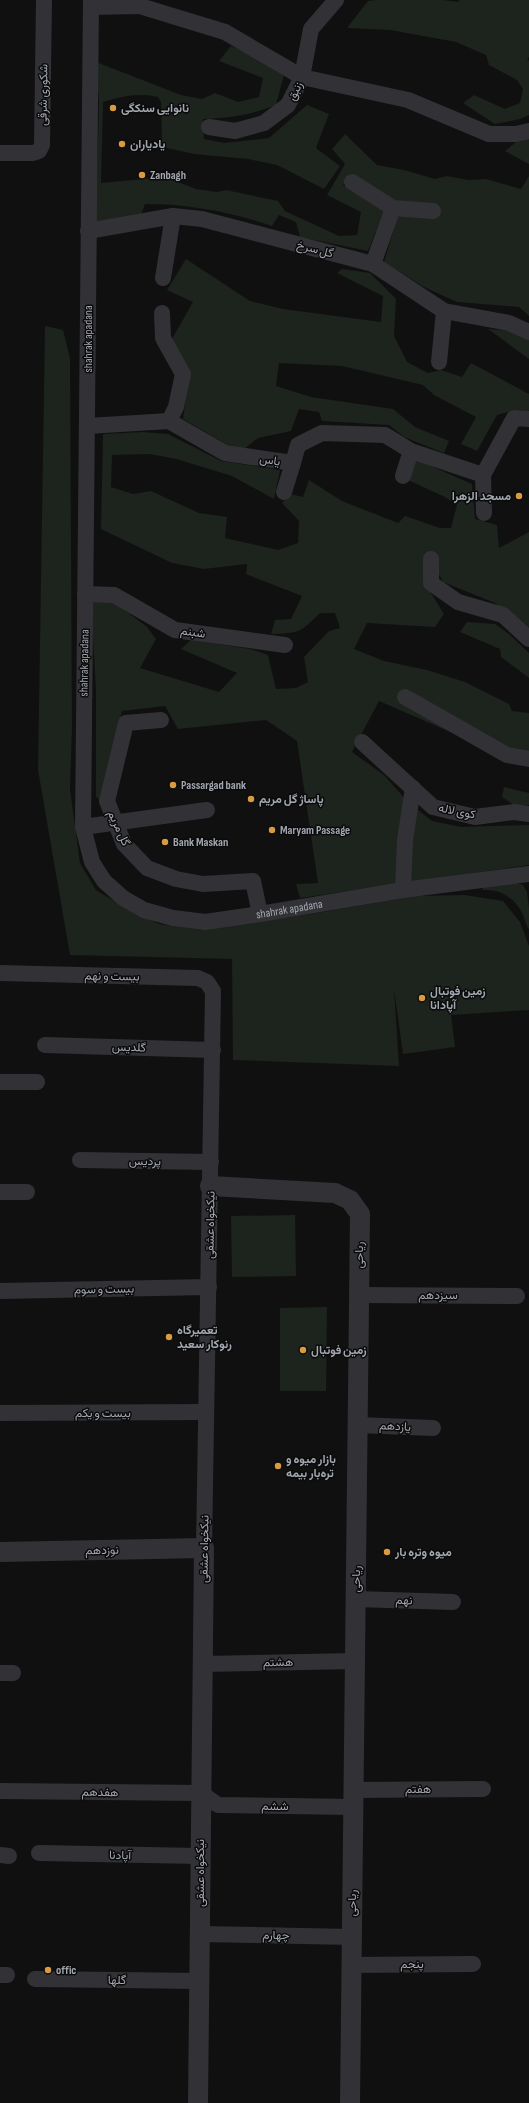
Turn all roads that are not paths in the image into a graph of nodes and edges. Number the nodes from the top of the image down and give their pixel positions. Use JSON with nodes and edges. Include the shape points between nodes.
{"nodes":[{"id":1,"x":44,"y":0,"type":"edge"},
{"id":2,"x":336,"y":0,"type":"edge"},
{"id":3,"x":91,"y":3,"type":"edge"},
{"id":4,"x":140,"y":3,"type":"edge"},
{"id":5,"x":302,"y":77,"type":"junction"},
{"id":6,"x":209,"y":127,"type":"dead end"},
{"id":7,"x":529,"y":131,"type":"edge"},
{"id":8,"x":0,"y":153,"type":"edge"},
{"id":9,"x":352,"y":182,"type":"dead end"},
{"id":10,"x":393,"y":208,"type":"junction"},
{"id":11,"x":433,"y":211,"type":"dead end"},
{"id":12,"x":173,"y":216,"type":"junction"},
{"id":13,"x":88,"y":231,"type":"junction"},
{"id":14,"x":373,"y":264,"type":"junction"},
{"id":15,"x":162,"y":278,"type":"dead end"},
{"id":16,"x":444,"y":311,"type":"junction"},
{"id":17,"x":162,"y":313,"type":"dead end"},
{"id":18,"x":529,"y":332,"type":"edge"},
{"id":19,"x":439,"y":362,"type":"dead end"},
{"id":20,"x":529,"y":419,"type":"edge"},
{"id":21,"x":169,"y":421,"type":"junction"},
{"id":22,"x":88,"y":426,"type":"junction"},
{"id":23,"x":411,"y":451,"type":"junction"},
{"id":24,"x":293,"y":463,"type":"junction"},
{"id":25,"x":483,"y":475,"type":"junction"},
{"id":26,"x":403,"y":476,"type":"dead end"},
{"id":27,"x":284,"y":492,"type":"dead end"},
{"id":28,"x":484,"y":514,"type":"dead end"},
{"id":29,"x":431,"y":559,"type":"dead end"},
{"id":30,"x":85,"y":594,"type":"junction"},
{"id":31,"x":529,"y":639,"type":"edge"},
{"id":32,"x":285,"y":645,"type":"dead end"},
{"id":33,"x":405,"y":697,"type":"dead end"},
{"id":34,"x":161,"y":720,"type":"dead end"},
{"id":35,"x":362,"y":742,"type":"dead end"},
{"id":36,"x":529,"y":759,"type":"edge"},
{"id":37,"x":413,"y":788,"type":"junction"},
{"id":38,"x":207,"y":810,"type":"dead end"},
{"id":39,"x":529,"y":814,"type":"edge"},
{"id":40,"x":115,"y":823,"type":"junction"},
{"id":41,"x":83,"y":827,"type":"junction"},
{"id":42,"x":529,"y":874,"type":"edge"},
{"id":43,"x":403,"y":890,"type":"junction"},
{"id":44,"x":260,"y":914,"type":"junction"},
{"id":45,"x":0,"y":973,"type":"edge"},
{"id":46,"x":214,"y":996,"type":"joint"},
{"id":47,"x":45,"y":1045,"type":"dead end"},
{"id":48,"x":213,"y":1050,"type":"junction"},
{"id":49,"x":0,"y":1082,"type":"edge"},
{"id":50,"x":37,"y":1082,"type":"dead end"},
{"id":51,"x":80,"y":1160,"type":"dead end"},
{"id":52,"x":211,"y":1162,"type":"junction"},
{"id":53,"x":210,"y":1186,"type":"junction"},
{"id":54,"x":0,"y":1192,"type":"edge"},
{"id":55,"x":27,"y":1192,"type":"dead end"},
{"id":56,"x":209,"y":1287,"type":"junction"},
{"id":57,"x":0,"y":1291,"type":"edge"},
{"id":58,"x":359,"y":1295,"type":"junction"},
{"id":59,"x":517,"y":1296,"type":"dead end"},
{"id":60,"x":206,"y":1412,"type":"junction"},
{"id":61,"x":0,"y":1413,"type":"edge"},
{"id":62,"x":358,"y":1425,"type":"junction"},
{"id":63,"x":433,"y":1428,"type":"dead end"},
{"id":64,"x":204,"y":1548,"type":"junction"},
{"id":65,"x":0,"y":1552,"type":"edge"},
{"id":66,"x":356,"y":1598,"type":"junction"},
{"id":67,"x":453,"y":1602,"type":"dead end"},
{"id":68,"x":355,"y":1661,"type":"junction"},
{"id":69,"x":202,"y":1664,"type":"junction"},
{"id":70,"x":483,"y":1789,"type":"dead end"},
{"id":71,"x":0,"y":1791,"type":"edge"},
{"id":72,"x":201,"y":1793,"type":"junction"},
{"id":73,"x":353,"y":1798,"type":"junction"},
{"id":74,"x":39,"y":1853,"type":"dead end"},
{"id":75,"x":200,"y":1856,"type":"junction"},
{"id":76,"x":200,"y":1934,"type":"junction"},
{"id":77,"x":352,"y":1937,"type":"junction"},
{"id":78,"x":473,"y":1964,"type":"dead end"},
{"id":79,"x":351,"y":1965,"type":"junction"},
{"id":80,"x":35,"y":1979,"type":"dead end"},
{"id":81,"x":199,"y":1981,"type":"junction"},
{"id":82,"x":198,"y":2103,"type":"edge"},
{"id":83,"x":350,"y":2103,"type":"edge"}],
"edges":[{"from":1,"to":8,"type":"street","name":"شکوری شرقی","via":[[42,145],[33,153]]},
{"from":2,"to":5,"type":"street","name":"زنبق","via":[[311,29]]},
{"from":3,"to":4,"type":"street"},
{"from":3,"to":13,"type":"street","name":"shahrak apadana"},
{"from":4,"to":5,"type":"street","via":[[225,32]]},
{"from":5,"to":6,"type":"street","name":"زنبق","via":[[288,105],[264,123],[235,131]]},
{"from":5,"to":7,"type":"street","via":[[408,100],[489,134],[516,134]]},
{"from":9,"to":10,"type":"street"},
{"from":10,"to":11,"type":"street"},
{"from":10,"to":14,"type":"street"},
{"from":12,"to":13,"type":"street","name":"گل سرخ"},
{"from":12,"to":14,"type":"street","name":"گل سرخ","via":[[202,219]]},
{"from":12,"to":15,"type":"street"},
{"from":13,"to":22,"type":"street","name":"shahrak apadana"},
{"from":14,"to":16,"type":"street","name":"گل سرخ"},
{"from":16,"to":18,"type":"street","name":"گل سرخ","via":[[509,323]]},
{"from":16,"to":19,"type":"street"},
{"from":17,"to":21,"type":"street","via":[[163,338],[183,374],[176,407]]},
{"from":20,"to":25,"type":"street","via":[[514,418]]},
{"from":21,"to":22,"type":"street"},
{"from":21,"to":24,"type":"street","name":"یاس","via":[[225,453]]},
{"from":22,"to":30,"type":"street","name":"shahrak apadana"},
{"from":23,"to":24,"type":"street","name":"یاس","via":[[385,434],[322,433],[298,444]]},
{"from":23,"to":25,"type":"street","name":"یاس"},
{"from":23,"to":26,"type":"street"},
{"from":24,"to":27,"type":"street"},
{"from":25,"to":28,"type":"street"},
{"from":29,"to":31,"type":"street","via":[[431,583],[458,602],[503,615]]},
{"from":30,"to":32,"type":"street","name":"شبنم","via":[[114,595],[175,630]]},
{"from":30,"to":41,"type":"street","name":"shahrak apadana"},
{"from":33,"to":36,"type":"street","via":[[507,755]]},
{"from":34,"to":40,"type":"street","name":"گل مریم","via":[[126,723],[107,801]]},
{"from":35,"to":37,"type":"street","name":"کوی لاله"},
{"from":37,"to":39,"type":"street","name":"کوی لاله","via":[[433,807],[476,817],[514,812]]},
{"from":37,"to":43,"type":"street","via":[[405,840]]},
{"from":38,"to":40,"type":"street"},
{"from":40,"to":41,"type":"street"},
{"from":40,"to":44,"type":"street","name":"گل مریم","via":[[124,844],[147,868],[176,879],[203,884],[253,881]]},
{"from":41,"to":44,"type":"street","name":"shahrak apadana","via":[[92,862],[104,881],[123,898],[144,910],[173,918],[205,922]]},
{"from":42,"to":43,"type":"street","name":"shahrak apadana"},
{"from":43,"to":44,"type":"street","name":"shahrak apadana"},
{"from":45,"to":46,"type":"street","name":"بیست و نهم","via":[[198,978],[210,985]]},
{"from":46,"to":48,"type":"street","name":"نیکخواه عشقی"},
{"from":47,"to":48,"type":"street","name":"گلدیس"},
{"from":48,"to":52,"type":"street","name":"نیکخواه عشقی"},
{"from":49,"to":50,"type":"street"},
{"from":51,"to":52,"type":"street","name":"پردیس"},
{"from":52,"to":53,"type":"street","name":"نیکخواه عشقی"},
{"from":53,"to":56,"type":"street","name":"نیکخواه عشقی"},
{"from":53,"to":58,"type":"street","name":"ریاحی","via":[[335,1193],[350,1200],[360,1214]]},
{"from":54,"to":55,"type":"street"},
{"from":56,"to":57,"type":"street","name":"بیست و سوم"},
{"from":56,"to":60,"type":"street","name":"نیکخواه عشقی"},
{"from":58,"to":59,"type":"street","name":"سیزدهم"},
{"from":58,"to":62,"type":"street","name":"ریاحی"},
{"from":60,"to":61,"type":"street","name":"بیست و یکم"},
{"from":60,"to":64,"type":"street","name":"نیکخواه عشقی"},
{"from":62,"to":63,"type":"street","name":"یازدهم"},
{"from":62,"to":66,"type":"street","name":"ریاحی"},
{"from":64,"to":65,"type":"street","name":"نوزدهم"},
{"from":64,"to":69,"type":"street","name":"نیکخواه عشقی"},
{"from":66,"to":67,"type":"street","name":"نهم"},
{"from":66,"to":68,"type":"street","name":"ریاحی"},
{"from":68,"to":69,"type":"street","name":"هشتم"},
{"from":68,"to":73,"type":"street","name":"ریاحی"},
{"from":69,"to":72,"type":"street","name":"نیکخواه عشقی"},
{"from":70,"to":73,"type":"street","name":"هفتم"},
{"from":71,"to":72,"type":"street","name":"هفدهم"},
{"from":72,"to":73,"type":"street","name":"ششم","via":[[218,1804]]},
{"from":72,"to":75,"type":"street","name":"نیکخواه عشقی"},
{"from":73,"to":77,"type":"street","name":"ریاحی"},
{"from":74,"to":75,"type":"street","name":"آپادنا"},
{"from":75,"to":76,"type":"street","name":"نیکخواه عشقی"},
{"from":76,"to":77,"type":"street","name":"چهارم"},
{"from":76,"to":81,"type":"street","name":"نیکخواه عشقی"},
{"from":77,"to":79,"type":"street","name":"ریاحی"},
{"from":78,"to":79,"type":"street","name":"پنجم"},
{"from":79,"to":83,"type":"street","name":"ریاحی"},
{"from":80,"to":81,"type":"street","name":"گلها"},
{"from":81,"to":82,"type":"street","name":"نیکخواه عشقی"}]}
